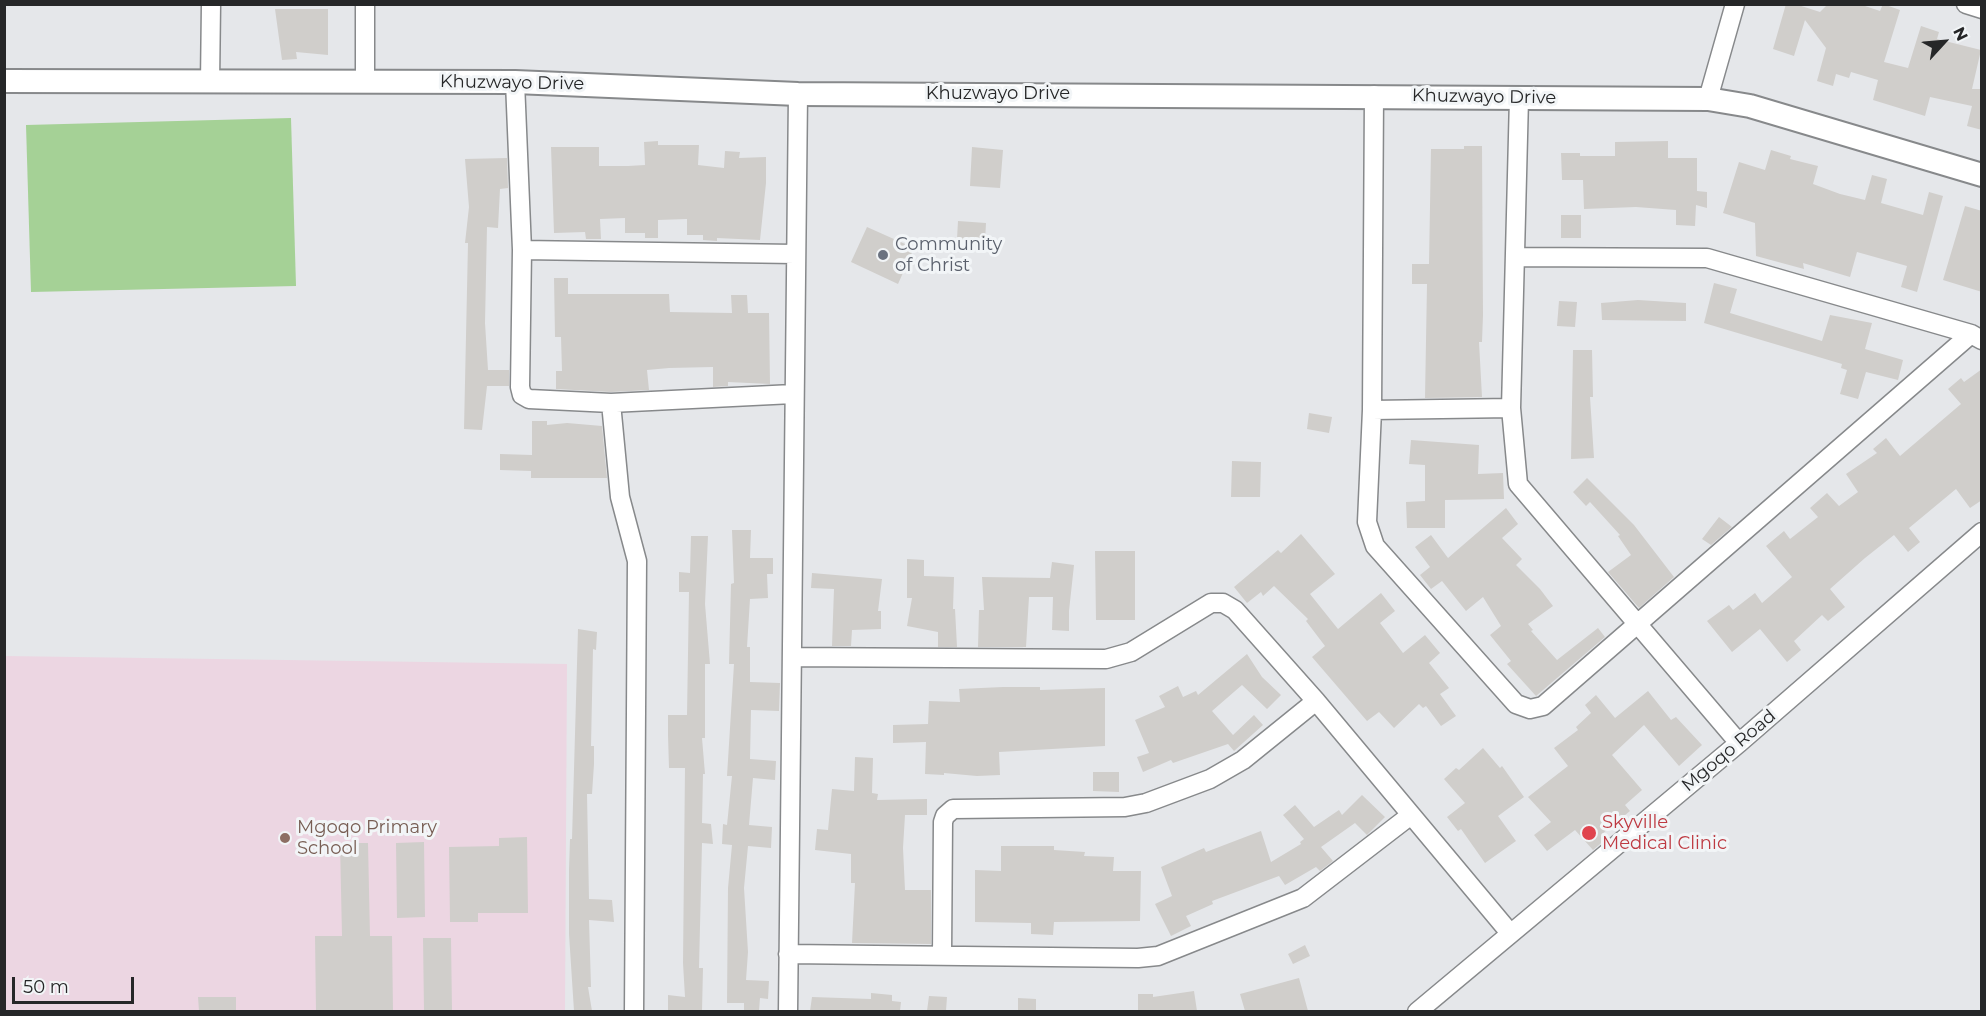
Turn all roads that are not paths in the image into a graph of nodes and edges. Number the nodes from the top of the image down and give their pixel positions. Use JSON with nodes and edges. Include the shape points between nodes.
{"nodes":[{"id":1,"x":211,"y":4,"type":"edge"},
{"id":2,"x":365,"y":4,"type":"edge"},
{"id":3,"x":1735,"y":4,"type":"edge"},
{"id":4,"x":1966,"y":4,"type":"edge"},
{"id":5,"x":1982,"y":9,"type":"edge"},
{"id":6,"x":4,"y":81,"type":"edge"},
{"id":7,"x":365,"y":81,"type":"junction"},
{"id":8,"x":515,"y":82,"type":"junction"},
{"id":9,"x":210,"y":83,"type":"junction"},
{"id":10,"x":798,"y":94,"type":"junction"},
{"id":11,"x":1374,"y":95,"type":"junction"},
{"id":12,"x":1519,"y":98,"type":"junction"},
{"id":13,"x":1708,"y":99,"type":"junction"},
{"id":14,"x":1982,"y":175,"type":"edge"},
{"id":15,"x":522,"y":250,"type":"junction"},
{"id":16,"x":795,"y":254,"type":"junction"},
{"id":17,"x":1515,"y":257,"type":"junction"},
{"id":18,"x":1976,"y":337,"type":"edge"},
{"id":19,"x":793,"y":394,"type":"junction"},
{"id":20,"x":611,"y":403,"type":"junction"},
{"id":21,"x":1511,"y":408,"type":"junction"},
{"id":22,"x":1372,"y":410,"type":"junction"},
{"id":23,"x":1982,"y":532,"type":"edge"},
{"id":24,"x":1638,"y":624,"type":"junction"},
{"id":25,"x":792,"y":657,"type":"junction"},
{"id":26,"x":1316,"y":701,"type":"junction"},
{"id":27,"x":1739,"y":743,"type":"junction"},
{"id":28,"x":1411,"y":815,"type":"junction"},
{"id":29,"x":1510,"y":933,"type":"junction"},
{"id":30,"x":789,"y":954,"type":"junction"},
{"id":31,"x":942,"y":956,"type":"junction"},
{"id":32,"x":634,"y":1011,"type":"edge"},
{"id":33,"x":788,"y":1011,"type":"edge"},
{"id":34,"x":1417,"y":1011,"type":"edge"}],
"edges":[{"from":1,"to":9,"type":"street"},
{"from":2,"to":7,"type":"street"},
{"from":3,"to":13,"type":"street"},
{"from":4,"to":5,"type":"street"},
{"from":6,"to":9,"type":"street","name":"Khuzwayo Drive"},
{"from":7,"to":8,"type":"street","name":"Khuzwayo Drive"},
{"from":7,"to":9,"type":"street","name":"Khuzwayo Drive"},
{"from":8,"to":10,"type":"street","name":"Khuzwayo Drive"},
{"from":8,"to":15,"type":"street"},
{"from":10,"to":11,"type":"street","name":"Khuzwayo Drive"},
{"from":10,"to":16,"type":"street"},
{"from":11,"to":12,"type":"street","name":"Khuzwayo Drive"},
{"from":11,"to":22,"type":"street"},
{"from":12,"to":13,"type":"street","name":"Khuzwayo Drive"},
{"from":12,"to":17,"type":"street"},
{"from":13,"to":14,"type":"street","name":"Khuzwayo Drive","via":[[1750,106]]},
{"from":15,"to":16,"type":"street"},
{"from":15,"to":20,"type":"street","via":[[521,392],[529,399]]},
{"from":16,"to":19,"type":"street"},
{"from":17,"to":18,"type":"street","via":[[1707,258]]},
{"from":17,"to":21,"type":"street"},
{"from":18,"to":24,"type":"street"},
{"from":19,"to":20,"type":"street"},
{"from":19,"to":25,"type":"street"},
{"from":20,"to":32,"type":"street","via":[[620,497],[637,561]]},
{"from":21,"to":22,"type":"street"},
{"from":21,"to":24,"type":"street","via":[[1518,484]]},
{"from":22,"to":24,"type":"street","via":[[1367,522],[1375,546],[1516,704],[1530,709],[1543,706]]},
{"from":23,"to":27,"type":"street","name":"Mgoqo Road"},
{"from":24,"to":27,"type":"street"},
{"from":25,"to":26,"type":"street","via":[[1106,659],[1131,652],[1211,603],[1223,603],[1235,610]]},
{"from":25,"to":30,"type":"street"},
{"from":26,"to":28,"type":"street"},
{"from":26,"to":31,"type":"street","via":[[1242,760],[1210,779],[1146,803],[1125,807],[953,809],[943,822]]},
{"from":27,"to":29,"type":"street","name":"Mgoqo Road"},
{"from":28,"to":29,"type":"street"},
{"from":28,"to":31,"type":"street","via":[[1303,898],[1158,956]]},
{"from":29,"to":34,"type":"street","name":"Mgoqo Road"},
{"from":30,"to":31,"type":"street"},
{"from":30,"to":33,"type":"street"}]}
